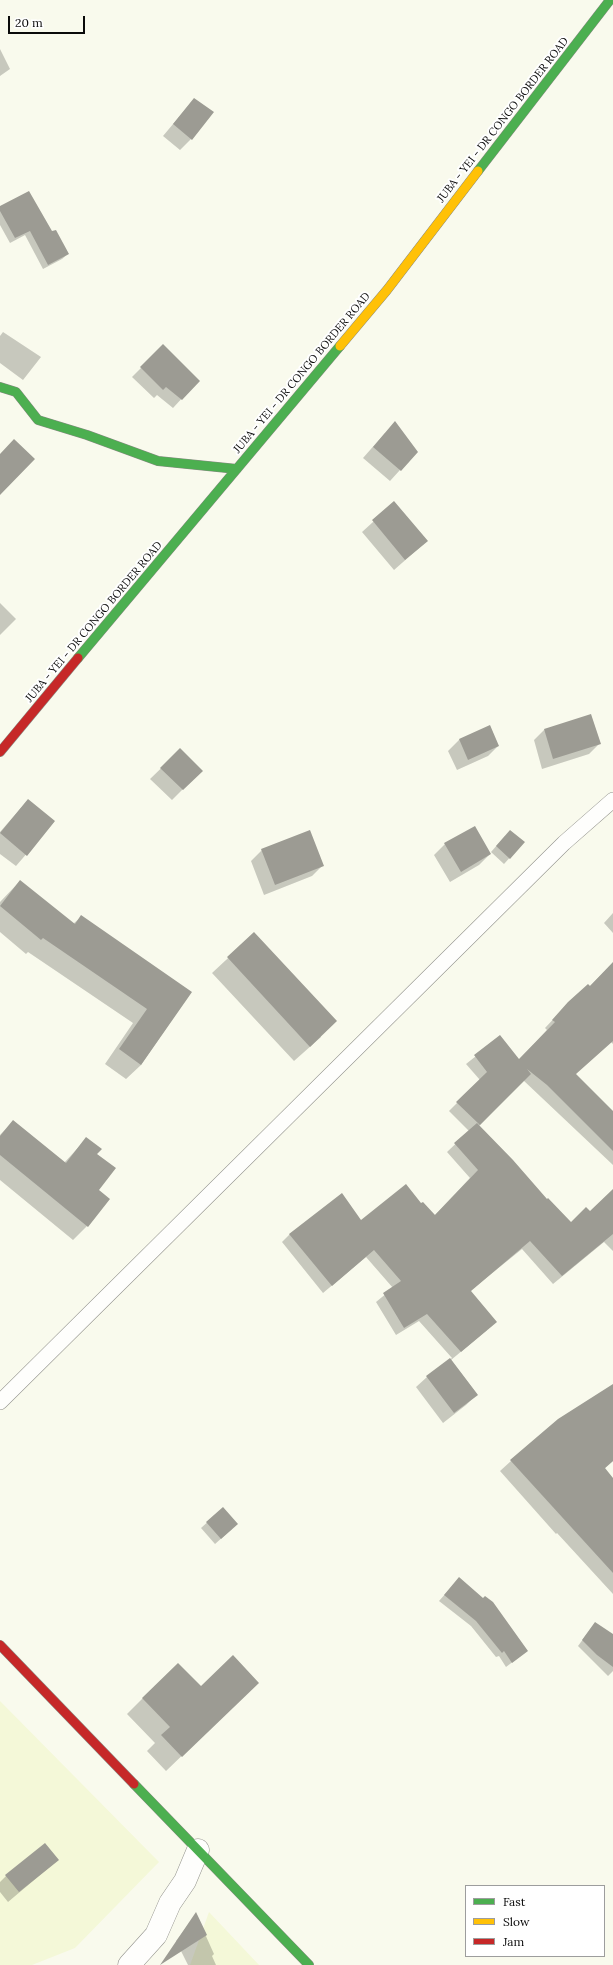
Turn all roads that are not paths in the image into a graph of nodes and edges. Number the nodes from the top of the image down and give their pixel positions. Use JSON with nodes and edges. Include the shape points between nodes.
{"nodes":[{"id":1,"x":610,"y":0,"type":"edge"},
{"id":2,"x":0,"y":387,"type":"edge"},
{"id":3,"x":237,"y":469,"type":"junction"},
{"id":4,"x":0,"y":752,"type":"edge"},
{"id":5,"x":613,"y":800,"type":"edge"},
{"id":6,"x":0,"y":1402,"type":"edge"},
{"id":7,"x":0,"y":1645,"type":"edge"},
{"id":8,"x":198,"y":1850,"type":"junction"},
{"id":9,"x":128,"y":1965,"type":"edge"},
{"id":10,"x":309,"y":1965,"type":"edge"}],
"edges":[{"from":1,"to":3,"type":"main road","name":"JUBA - YEI - DR CONGO BORDER ROAD","via":[[387,290]]},
{"from":2,"to":3,"type":"main road","via":[[16,392],[38,420],[158,461]]},
{"from":3,"to":4,"type":"main road","name":"JUBA - YEI - DR CONGO BORDER ROAD"},
{"from":5,"to":6,"type":"lane","via":[[564,843]]},
{"from":7,"to":8,"type":"main road"},
{"from":8,"to":9,"type":"street","via":[[185,1881],[170,1903],[156,1935]]},
{"from":8,"to":10,"type":"main road"}]}
